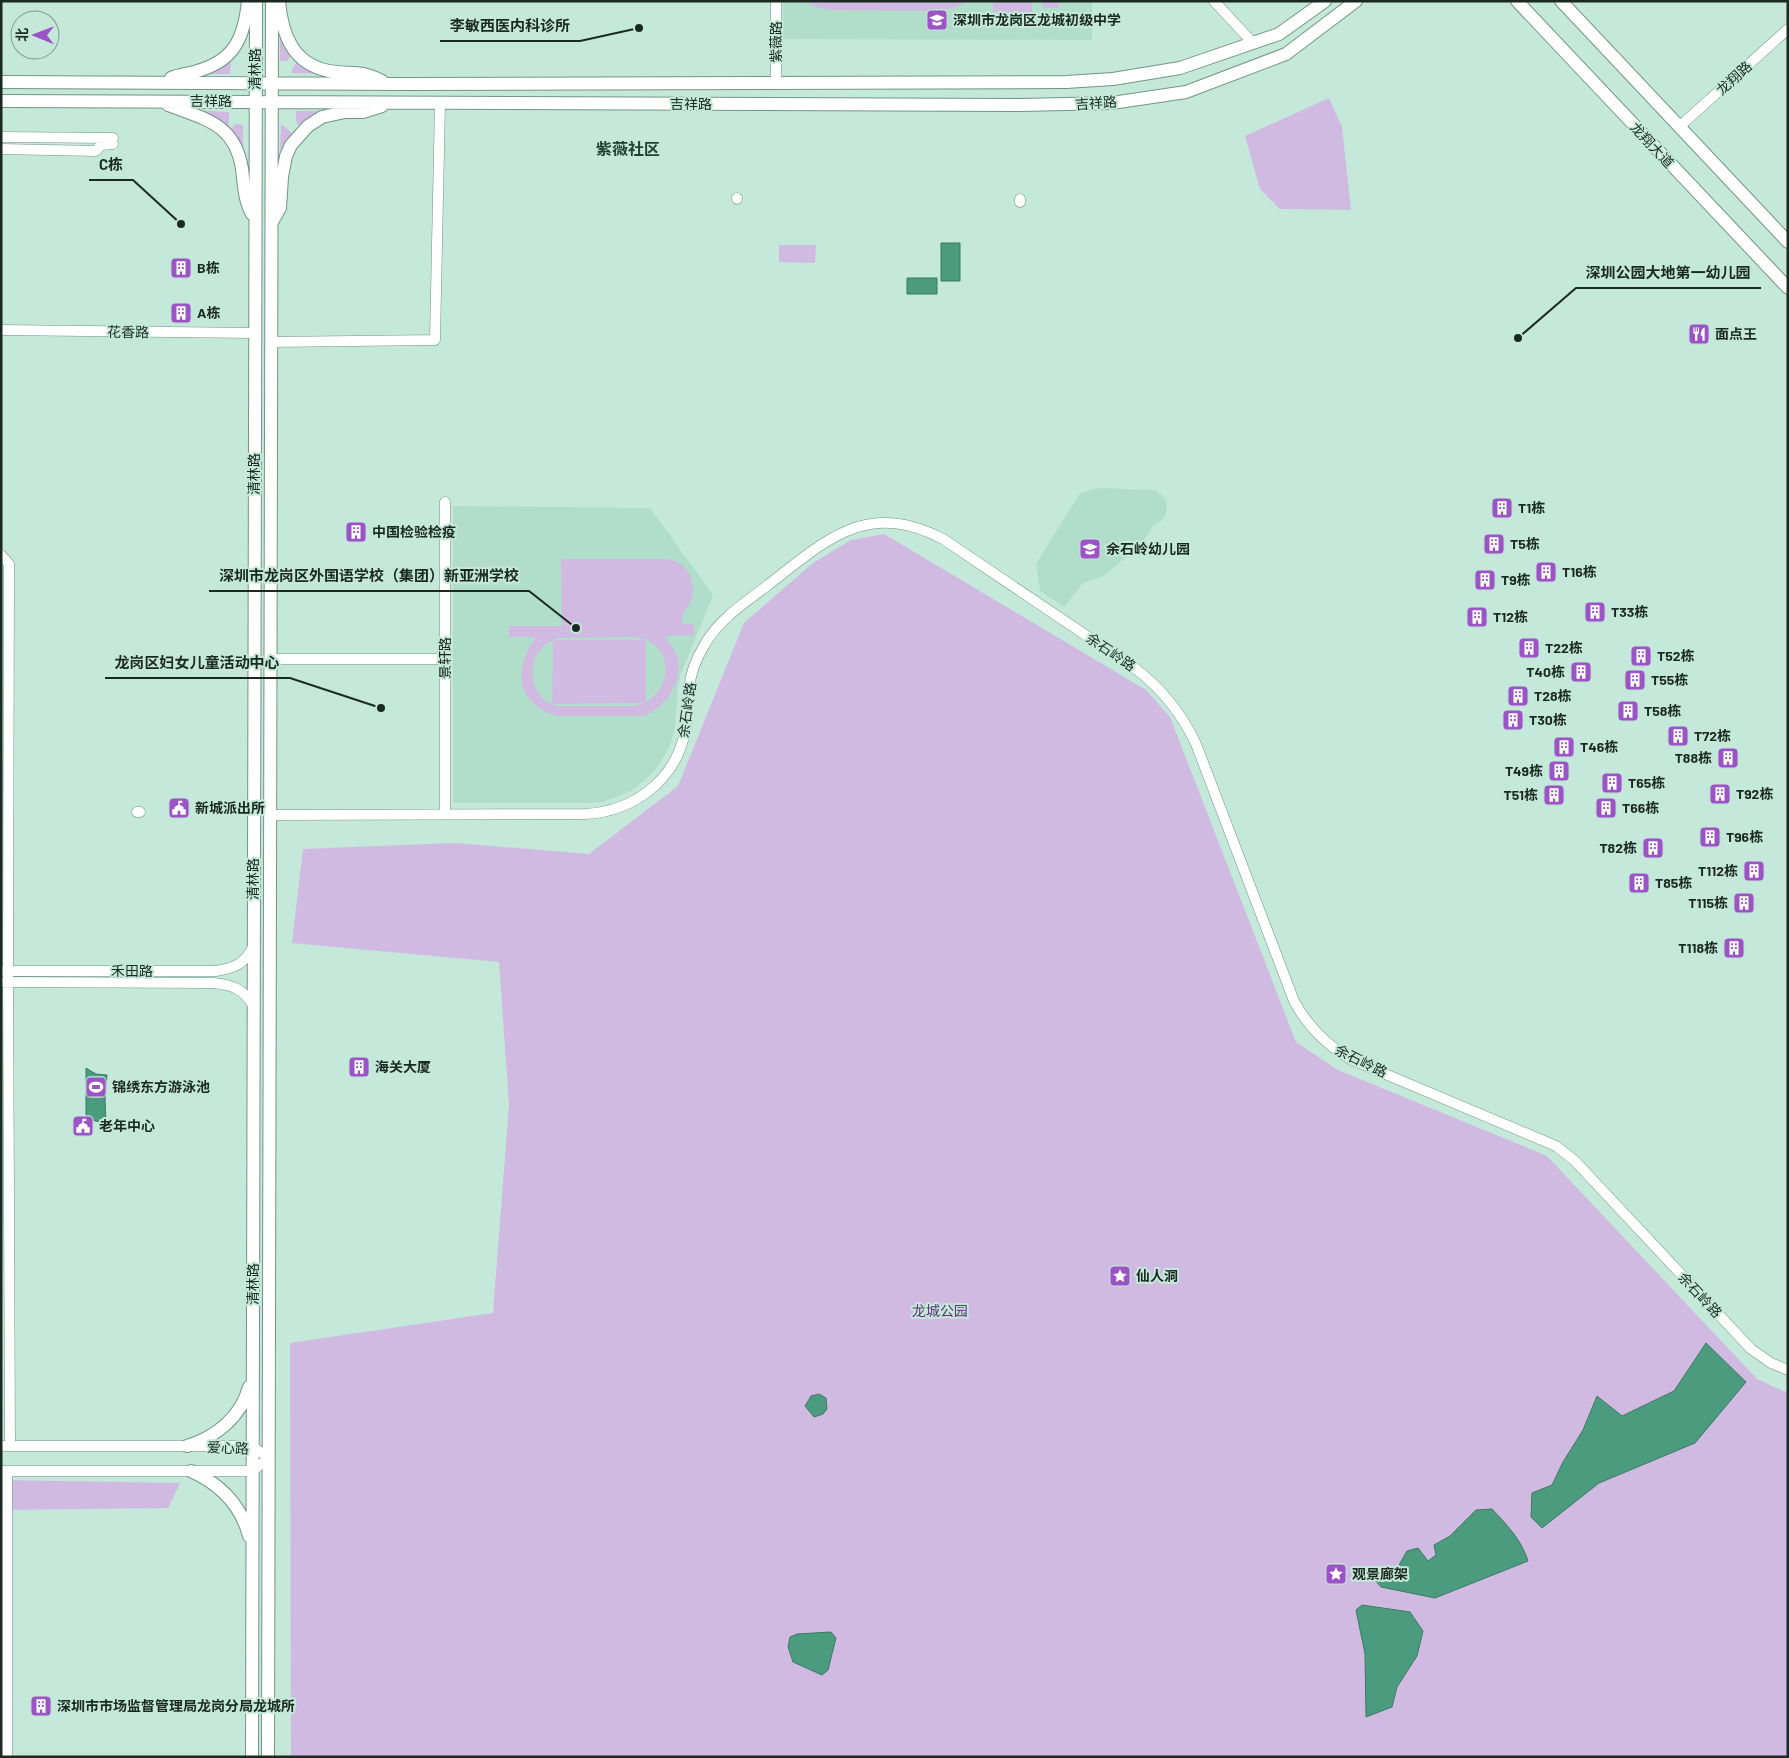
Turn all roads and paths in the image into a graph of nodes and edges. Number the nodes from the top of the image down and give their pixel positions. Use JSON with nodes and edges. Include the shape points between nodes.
{"nodes":[{"id":1,"x":248,"y":1,"type":"edge"},
{"id":2,"x":256,"y":1,"type":"edge"},
{"id":3,"x":272,"y":1,"type":"edge"},
{"id":4,"x":279,"y":1,"type":"edge"},
{"id":5,"x":776,"y":1,"type":"edge"},
{"id":6,"x":1214,"y":1,"type":"edge"},
{"id":7,"x":1324,"y":1,"type":"edge"},
{"id":8,"x":1356,"y":1,"type":"edge"},
{"id":9,"x":1517,"y":1,"type":"edge"},
{"id":10,"x":1560,"y":1,"type":"edge"},
{"id":11,"x":1788,"y":28,"type":"edge"},
{"id":12,"x":1253,"y":43,"type":"junction"},
{"id":13,"x":1,"y":82,"type":"edge"},
{"id":14,"x":255,"y":82,"type":"junction"},
{"id":15,"x":272,"y":82,"type":"junction"},
{"id":16,"x":159,"y":83,"type":"junction"},
{"id":17,"x":776,"y":83,"type":"junction"},
{"id":18,"x":387,"y":84,"type":"junction"},
{"id":19,"x":1,"y":101,"type":"edge"},
{"id":20,"x":159,"y":101,"type":"junction"},
{"id":21,"x":255,"y":102,"type":"junction"},
{"id":22,"x":272,"y":102,"type":"junction"},
{"id":23,"x":388,"y":102,"type":"junction"},
{"id":24,"x":440,"y":103,"type":"junction"},
{"id":25,"x":1680,"y":127,"type":"junction"},
{"id":26,"x":1,"y":137,"type":"edge"},
{"id":27,"x":1,"y":150,"type":"edge"},
{"id":28,"x":255,"y":221,"type":"junction"},
{"id":29,"x":271,"y":222,"type":"junction"},
{"id":30,"x":1788,"y":242,"type":"edge"},
{"id":31,"x":255,"y":253,"type":"junction"},
{"id":32,"x":271,"y":281,"type":"junction"},
{"id":33,"x":1788,"y":288,"type":"edge"},
{"id":34,"x":1,"y":330,"type":"edge"},
{"id":35,"x":254,"y":333,"type":"junction"},
{"id":36,"x":271,"y":342,"type":"junction"},
{"id":37,"x":445,"y":502,"type":"dead end"},
{"id":38,"x":1,"y":555,"type":"edge"},
{"id":39,"x":270,"y":659,"type":"junction"},
{"id":40,"x":445,"y":659,"type":"junction"},
{"id":41,"x":270,"y":814,"type":"junction"},
{"id":42,"x":445,"y":814,"type":"junction"},
{"id":43,"x":253,"y":947,"type":"junction"},
{"id":44,"x":5,"y":977,"type":"edge"},
{"id":45,"x":253,"y":1006,"type":"junction"},
{"id":46,"x":1788,"y":1370,"type":"edge"},
{"id":47,"x":252,"y":1375,"type":"junction"},
{"id":48,"x":6,"y":1446,"type":"edge"},
{"id":49,"x":187,"y":1446,"type":"junction"},
{"id":50,"x":252,"y":1446,"type":"junction"},
{"id":51,"x":269,"y":1458,"type":"junction"},
{"id":52,"x":4,"y":1471,"type":"edge"},
{"id":53,"x":192,"y":1471,"type":"junction"},
{"id":54,"x":252,"y":1471,"type":"junction"},
{"id":55,"x":252,"y":1548,"type":"junction"},
{"id":56,"x":7,"y":1757,"type":"edge"},
{"id":57,"x":252,"y":1757,"type":"edge"},
{"id":58,"x":268,"y":1757,"type":"edge"}],
"edges":[{"from":1,"to":16,"type":"main road","via":[[246,20],[231,53],[214,66]]},
{"from":2,"to":14,"type":"main road","name":"清林路"},
{"from":3,"to":15,"type":"main road","name":"清林路"},
{"from":4,"to":18,"type":"main road","via":[[283,30],[303,61],[331,71],[363,72]]},
{"from":5,"to":17,"type":"street","name":"紫薇路"},
{"from":6,"to":12,"type":"street"},
{"from":7,"to":12,"type":"main road","name":"吉祥路","via":[[1279,34]]},
{"from":8,"to":24,"type":"main road","name":"吉祥路","via":[[1286,54],[1186,92],[1112,103]]},
{"from":9,"to":33,"type":"main road","name":"龙翔大道"},
{"from":10,"to":25,"type":"main road"},
{"from":11,"to":25,"type":"street","name":"龙翔路"},
{"from":12,"to":17,"type":"main road","name":"吉祥路","via":[[1180,68],[1113,79]]},
{"from":13,"to":16,"type":"main road","name":"吉祥路"},
{"from":14,"to":15,"type":"main road","name":"吉祥路"},
{"from":14,"to":16,"type":"main road","name":"吉祥路"},
{"from":14,"to":21,"type":"main road","name":"清林路"},
{"from":15,"to":18,"type":"main road","name":"吉祥路"},
{"from":15,"to":22,"type":"main road","name":"清林路"},
{"from":17,"to":18,"type":"main road","name":"吉祥路"},
{"from":19,"to":20,"type":"main road","name":"吉祥路"},
{"from":20,"to":21,"type":"main road","name":"吉祥路"},
{"from":20,"to":28,"type":"main road","via":[[215,123],[232,141],[240,157],[245,198]]},
{"from":21,"to":22,"type":"main road","name":"吉祥路"},
{"from":21,"to":28,"type":"main road","name":"清林路"},
{"from":22,"to":23,"type":"main road","name":"吉祥路"},
{"from":22,"to":29,"type":"main road","name":"清林路"},
{"from":23,"to":24,"type":"main road","name":"吉祥路"},
{"from":23,"to":29,"type":"main road","via":[[364,112],[322,117],[308,126],[286,156],[280,208]]},
{"from":24,"to":36,"type":"street","via":[[436,340]]},
{"from":25,"to":30,"type":"main road"},
{"from":26,"to":27,"type":"street","via":[[114,141],[101,144],[96,151]]},
{"from":28,"to":31,"type":"main road","name":"清林路"},
{"from":29,"to":32,"type":"main road","name":"清林路"},
{"from":31,"to":32,"type":"main road","via":[[260,235],[263,235],[266,267]]},
{"from":31,"to":35,"type":"main road","name":"清林路"},
{"from":32,"to":36,"type":"main road","name":"清林路"},
{"from":34,"to":35,"type":"street","name":"花香路"},
{"from":35,"to":43,"type":"main road","name":"清林路"},
{"from":36,"to":39,"type":"main road","name":"清林路"},
{"from":37,"to":40,"type":"street","name":"景轩路"},
{"from":38,"to":44,"type":"street","via":[[9,564]]},
{"from":39,"to":40,"type":"street"},
{"from":39,"to":41,"type":"main road","name":"清林路"},
{"from":40,"to":42,"type":"street","name":"景轩路"},
{"from":41,"to":42,"type":"street","name":"余石岭路"},
{"from":41,"to":51,"type":"main road","name":"清林路"},
{"from":42,"to":46,"type":"street","name":"余石岭路","via":[[586,814],[610,811],[632,803],[660,782],[674,762],[686,729],[689,688],[695,666],[708,640],[725,618],[820,545],[841,533],[887,523],[933,534],[1136,669],[1176,708],[1196,744],[1294,1001],[1322,1040],[1352,1060],[1556,1146],[1575,1161],[1751,1349]]},
{"from":43,"to":44,"type":"street","name":"禾田路","via":[[238,965],[216,972]]},
{"from":43,"to":45,"type":"main road","name":"清林路"},
{"from":44,"to":45,"type":"street","name":"禾田路","via":[[214,983],[238,989],[247,995]]},
{"from":44,"to":48,"type":"street"},
{"from":45,"to":47,"type":"main road","name":"清林路"},
{"from":47,"to":49,"type":"main road","via":[[247,1396],[226,1426]]},
{"from":47,"to":50,"type":"main road","name":"清林路"},
{"from":48,"to":49,"type":"street","name":"爱心路"},
{"from":49,"to":50,"type":"street","name":"爱心路"},
{"from":50,"to":51,"type":"street","name":"爱心路"},
{"from":50,"to":54,"type":"main road","name":"清林路"},
{"from":51,"to":54,"type":"street","name":"爱心路"},
{"from":51,"to":58,"type":"main road","name":"清林路"},
{"from":52,"to":53,"type":"street","name":"爱心路"},
{"from":52,"to":56,"type":"street"},
{"from":53,"to":54,"type":"street","name":"爱心路"},
{"from":53,"to":55,"type":"main road","via":[[228,1495],[238,1508]]},
{"from":54,"to":55,"type":"main road","name":"清林路"},
{"from":55,"to":57,"type":"main road","name":"清林路"}]}
